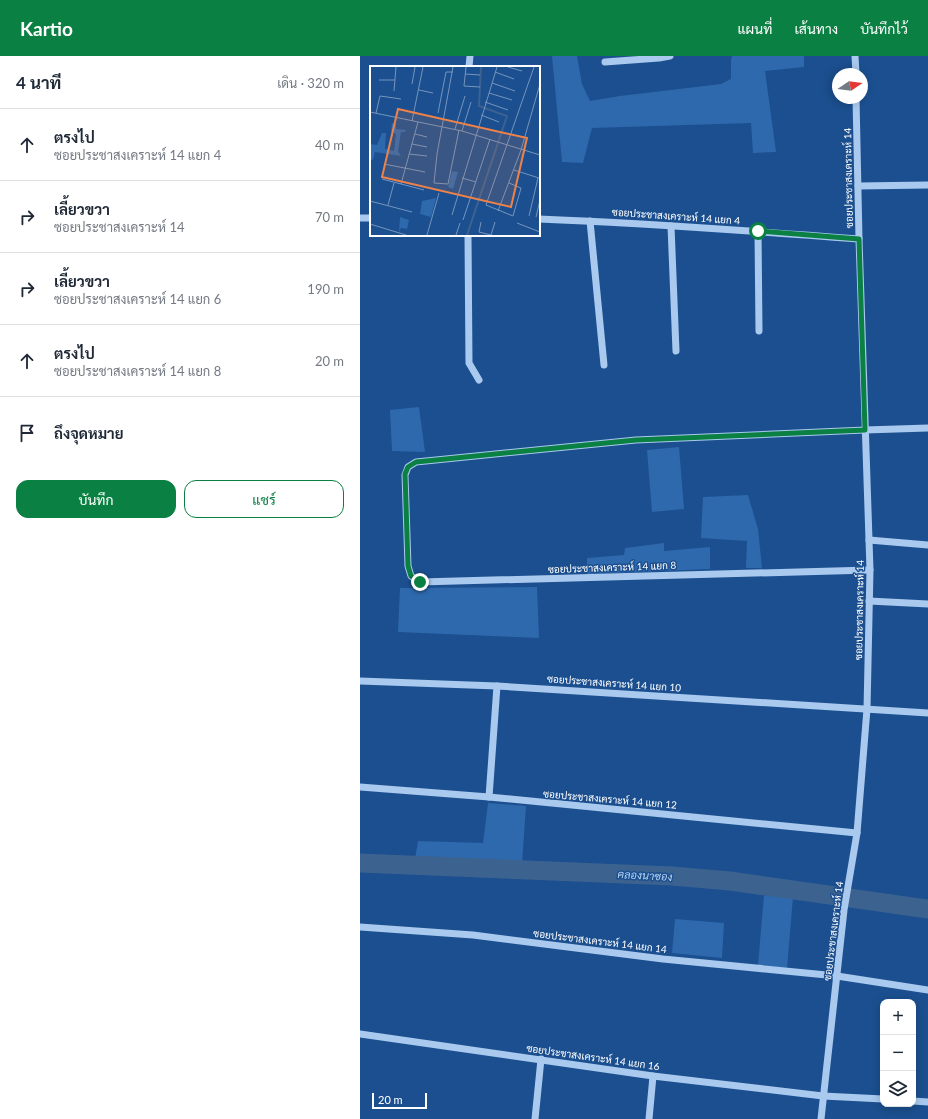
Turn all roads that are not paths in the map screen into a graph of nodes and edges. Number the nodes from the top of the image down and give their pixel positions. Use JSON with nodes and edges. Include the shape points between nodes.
{"nodes":[{"id":1,"x":470,"y":56,"type":"edge"},
{"id":2,"x":670,"y":56,"type":"edge"},
{"id":3,"x":855,"y":56,"type":"edge"},
{"id":4,"x":605,"y":62,"type":"dead end"},
{"id":5,"x":469,"y":66,"type":"edge"},
{"id":6,"x":856,"y":68,"type":"edge"},
{"id":7,"x":856,"y":104,"type":"edge"},
{"id":8,"x":928,"y":185,"type":"edge"},
{"id":9,"x":858,"y":186,"type":"junction"},
{"id":10,"x":540,"y":219,"type":"edge"},
{"id":11,"x":590,"y":221,"type":"junction"},
{"id":12,"x":671,"y":226,"type":"junction"},
{"id":13,"x":758,"y":231,"type":"junction"},
{"id":14,"x":468,"y":236,"type":"edge"},
{"id":15,"x":859,"y":239,"type":"junction"},
{"id":16,"x":758,"y":331,"type":"dead end"},
{"id":17,"x":676,"y":351,"type":"dead end"},
{"id":18,"x":604,"y":365,"type":"dead end"},
{"id":19,"x":479,"y":380,"type":"dead end"},
{"id":20,"x":928,"y":428,"type":"edge"},
{"id":21,"x":865,"y":430,"type":"junction"},
{"id":22,"x":869,"y":540,"type":"junction"},
{"id":23,"x":928,"y":545,"type":"edge"},
{"id":24,"x":870,"y":570,"type":"junction"},
{"id":25,"x":870,"y":600,"type":"junction"},
{"id":26,"x":928,"y":604,"type":"edge"},
{"id":27,"x":360,"y":681,"type":"edge"},
{"id":28,"x":497,"y":686,"type":"junction"},
{"id":29,"x":867,"y":709,"type":"junction"},
{"id":30,"x":928,"y":713,"type":"edge"},
{"id":31,"x":360,"y":786,"type":"edge"},
{"id":32,"x":489,"y":797,"type":"junction"},
{"id":33,"x":857,"y":833,"type":"junction"},
{"id":34,"x":360,"y":927,"type":"edge"},
{"id":35,"x":837,"y":976,"type":"junction"},
{"id":36,"x":928,"y":990,"type":"edge"},
{"id":37,"x":360,"y":1034,"type":"edge"},
{"id":38,"x":541,"y":1059,"type":"junction"},
{"id":39,"x":654,"y":1076,"type":"junction"},
{"id":40,"x":823,"y":1096,"type":"junction"},
{"id":41,"x":880,"y":1099,"type":"edge"},
{"id":42,"x":916,"y":1101,"type":"edge"},
{"id":43,"x":928,"y":1102,"type":"edge"},
{"id":44,"x":535,"y":1119,"type":"edge"},
{"id":45,"x":649,"y":1119,"type":"edge"},
{"id":46,"x":821,"y":1119,"type":"edge"}],
"edges":[{"from":1,"to":5,"type":"street"},
{"from":2,"to":4,"type":"street"},
{"from":3,"to":6,"type":"street"},
{"from":7,"to":9,"type":"street","name":"ซอยประชาสงเคราะห์ 14"},
{"from":8,"to":9,"type":"street"},
{"from":9,"to":15,"type":"street","name":"ซอยประชาสงเคราะห์ 14"},
{"from":10,"to":11,"type":"street","name":"ซอยประชาสงเคราะห์ 14 แยก 4"},
{"from":11,"to":12,"type":"street","name":"ซอยประชาสงเคราะห์ 14 แยก 4"},
{"from":11,"to":18,"type":"street"},
{"from":12,"to":13,"type":"street","name":"ซอยประชาสงเคราะห์ 14 แยก 4"},
{"from":12,"to":17,"type":"street"},
{"from":13,"to":15,"type":"street","name":"ซอยประชาสงเคราะห์ 14 แยก 4"},
{"from":13,"to":16,"type":"street"},
{"from":14,"to":19,"type":"street","via":[[469,363]]},
{"from":15,"to":21,"type":"street","name":"ซอยประชาสงเคราะห์ 14"},
{"from":20,"to":21,"type":"street","name":"ซอยประชาสงเคราะห์ 14 แยก 8"},
{"from":21,"to":22,"type":"street","name":"ซอยประชาสงเคราะห์ 14"},
{"from":21,"to":24,"type":"street","name":"ซอยประชาสงเคราะห์ 14 แยก 8","via":[[636,440],[416,462],[408,467],[405,474],[406,522],[408,566],[411,576],[420,582]]},
{"from":22,"to":23,"type":"street"},
{"from":22,"to":24,"type":"street","name":"ซอยประชาสงเคราะห์ 14"},
{"from":24,"to":25,"type":"street","name":"ซอยประชาสงเคราะห์ 14"},
{"from":25,"to":26,"type":"street"},
{"from":25,"to":29,"type":"street","name":"ซอยประชาสงเคราะห์ 14"},
{"from":27,"to":28,"type":"street","name":"ซอยประชาสงเคราะห์ 14 แยก 10"},
{"from":28,"to":29,"type":"street","name":"ซอยประชาสงเคราะห์ 14 แยก 10"},
{"from":28,"to":32,"type":"street"},
{"from":29,"to":30,"type":"street","name":"ซอยประชาสงเคราะห์ 14 แยก 10"},
{"from":29,"to":33,"type":"street","name":"ซอยประชาสงเคราะห์ 14"},
{"from":31,"to":32,"type":"street","name":"ซอยประชาสงเคราะห์ 14 แยก 12"},
{"from":32,"to":33,"type":"street","name":"ซอยประชาสงเคราะห์ 14 แยก 12"},
{"from":33,"to":35,"type":"street","name":"ซอยประชาสงเคราะห์ 14","via":[[844,910]]},
{"from":34,"to":35,"type":"street","name":"ซอยประชาสงเคราะห์ 14 แยก 14","via":[[473,936],[663,959]]},
{"from":35,"to":36,"type":"street","name":"ซอยประชาสงเคราะห์ 14 แยก 14"},
{"from":35,"to":40,"type":"street","name":"ซอยประชาสงเคราะห์ 14"},
{"from":37,"to":38,"type":"street","name":"ซอยประชาสงเคราะห์ 14 แยก 16"},
{"from":38,"to":39,"type":"street","name":"ซอยประชาสงเคราะห์ 14 แยก 16"},
{"from":38,"to":44,"type":"street"},
{"from":39,"to":40,"type":"street","name":"ซอยประชาสงเคราะห์ 14 แยก 16"},
{"from":39,"to":45,"type":"street"},
{"from":40,"to":41,"type":"street","name":"ซอยประชาสงเคราะห์ 14 แยก 16"},
{"from":40,"to":46,"type":"street","name":"ซอยประชาสงเคราะห์ 14"},
{"from":42,"to":43,"type":"street"}]}
